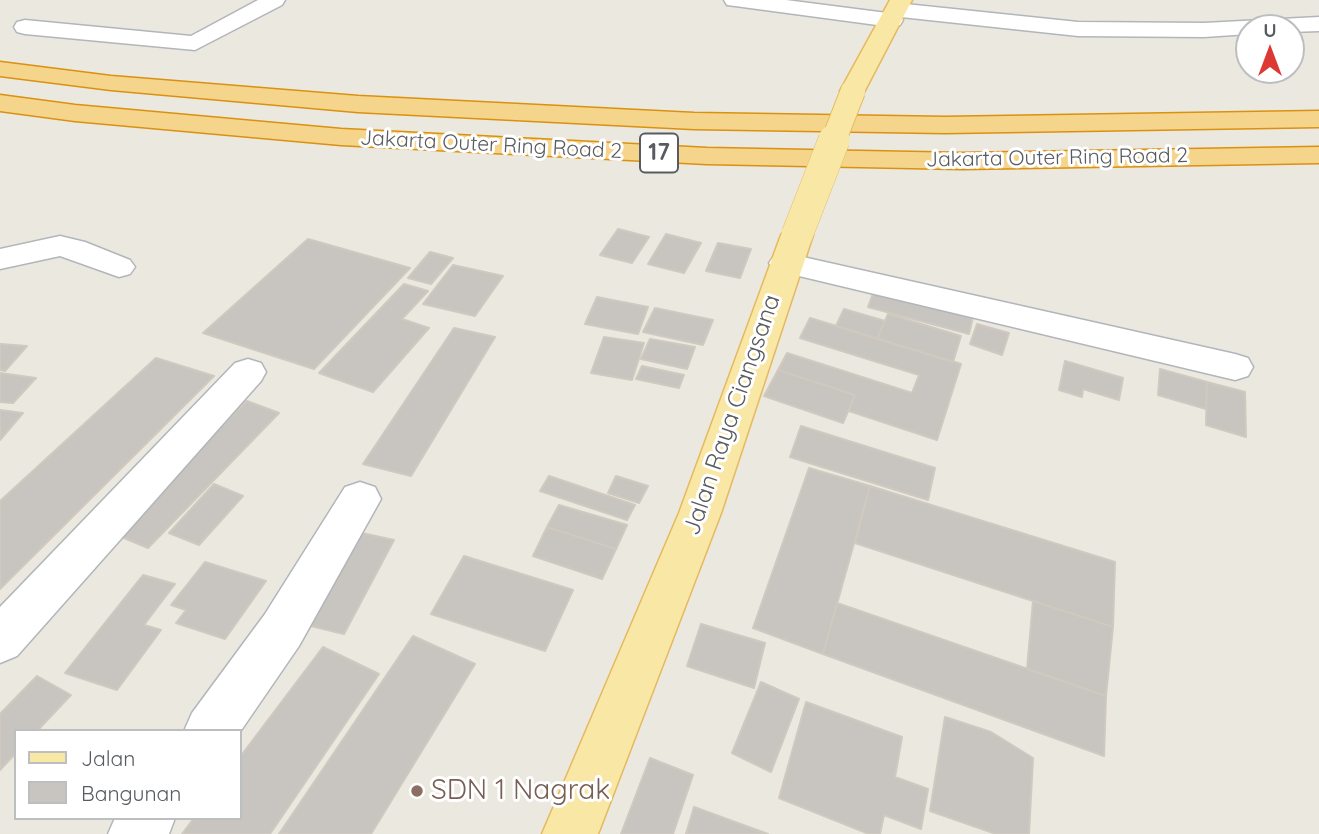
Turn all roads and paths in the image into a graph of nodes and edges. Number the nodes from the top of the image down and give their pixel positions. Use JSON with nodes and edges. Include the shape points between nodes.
{"nodes":[{"id":1,"x":274,"y":0,"type":"edge"},
{"id":2,"x":735,"y":0,"type":"edge"},
{"id":3,"x":896,"y":10,"type":"edge"},
{"id":4,"x":1319,"y":24,"type":"edge"},
{"id":5,"x":25,"y":27,"type":"dead end"},
{"id":6,"x":0,"y":69,"type":"edge"},
{"id":7,"x":0,"y":103,"type":"edge"},
{"id":8,"x":1319,"y":119,"type":"edge"},
{"id":9,"x":1319,"y":155,"type":"edge"},
{"id":10,"x":791,"y":249,"type":"junction"},
{"id":11,"x":0,"y":259,"type":"edge"},
{"id":12,"x":119,"y":267,"type":"dead end"},
{"id":13,"x":1235,"y":367,"type":"dead end"},
{"id":14,"x":248,"y":372,"type":"dead end"},
{"id":15,"x":360,"y":499,"type":"dead end"},
{"id":16,"x":0,"y":640,"type":"edge"},
{"id":17,"x":211,"y":729,"type":"edge"},
{"id":18,"x":570,"y":834,"type":"edge"}],
"edges":[{"from":1,"to":5,"type":"street","via":[[195,43]]},
{"from":2,"to":3,"type":"street"},
{"from":3,"to":4,"type":"street","via":[[1078,29],[1204,30]]},
{"from":3,"to":10,"type":"main road","name":"Jalan Raya Ciangsana","bridge":true,"via":[[853,91]]},
{"from":6,"to":8,"type":"highway","name":"Jakarta Outer Ring Road 2","number":"17","via":[[358,104],[694,121],[945,125]]},
{"from":7,"to":9,"type":"highway","name":"Jakarta Outer Ring Road 2","number":"17","via":[[341,137],[707,156],[962,161]]},
{"from":10,"to":13,"type":"street"},
{"from":10,"to":18,"type":"main road","name":"Jalan Raya Ciangsana","via":[[700,513]]},
{"from":11,"to":12,"type":"street","via":[[60,246]]},
{"from":14,"to":16,"type":"street"},
{"from":15,"to":17,"type":"street","via":[[282,630]]}]}
